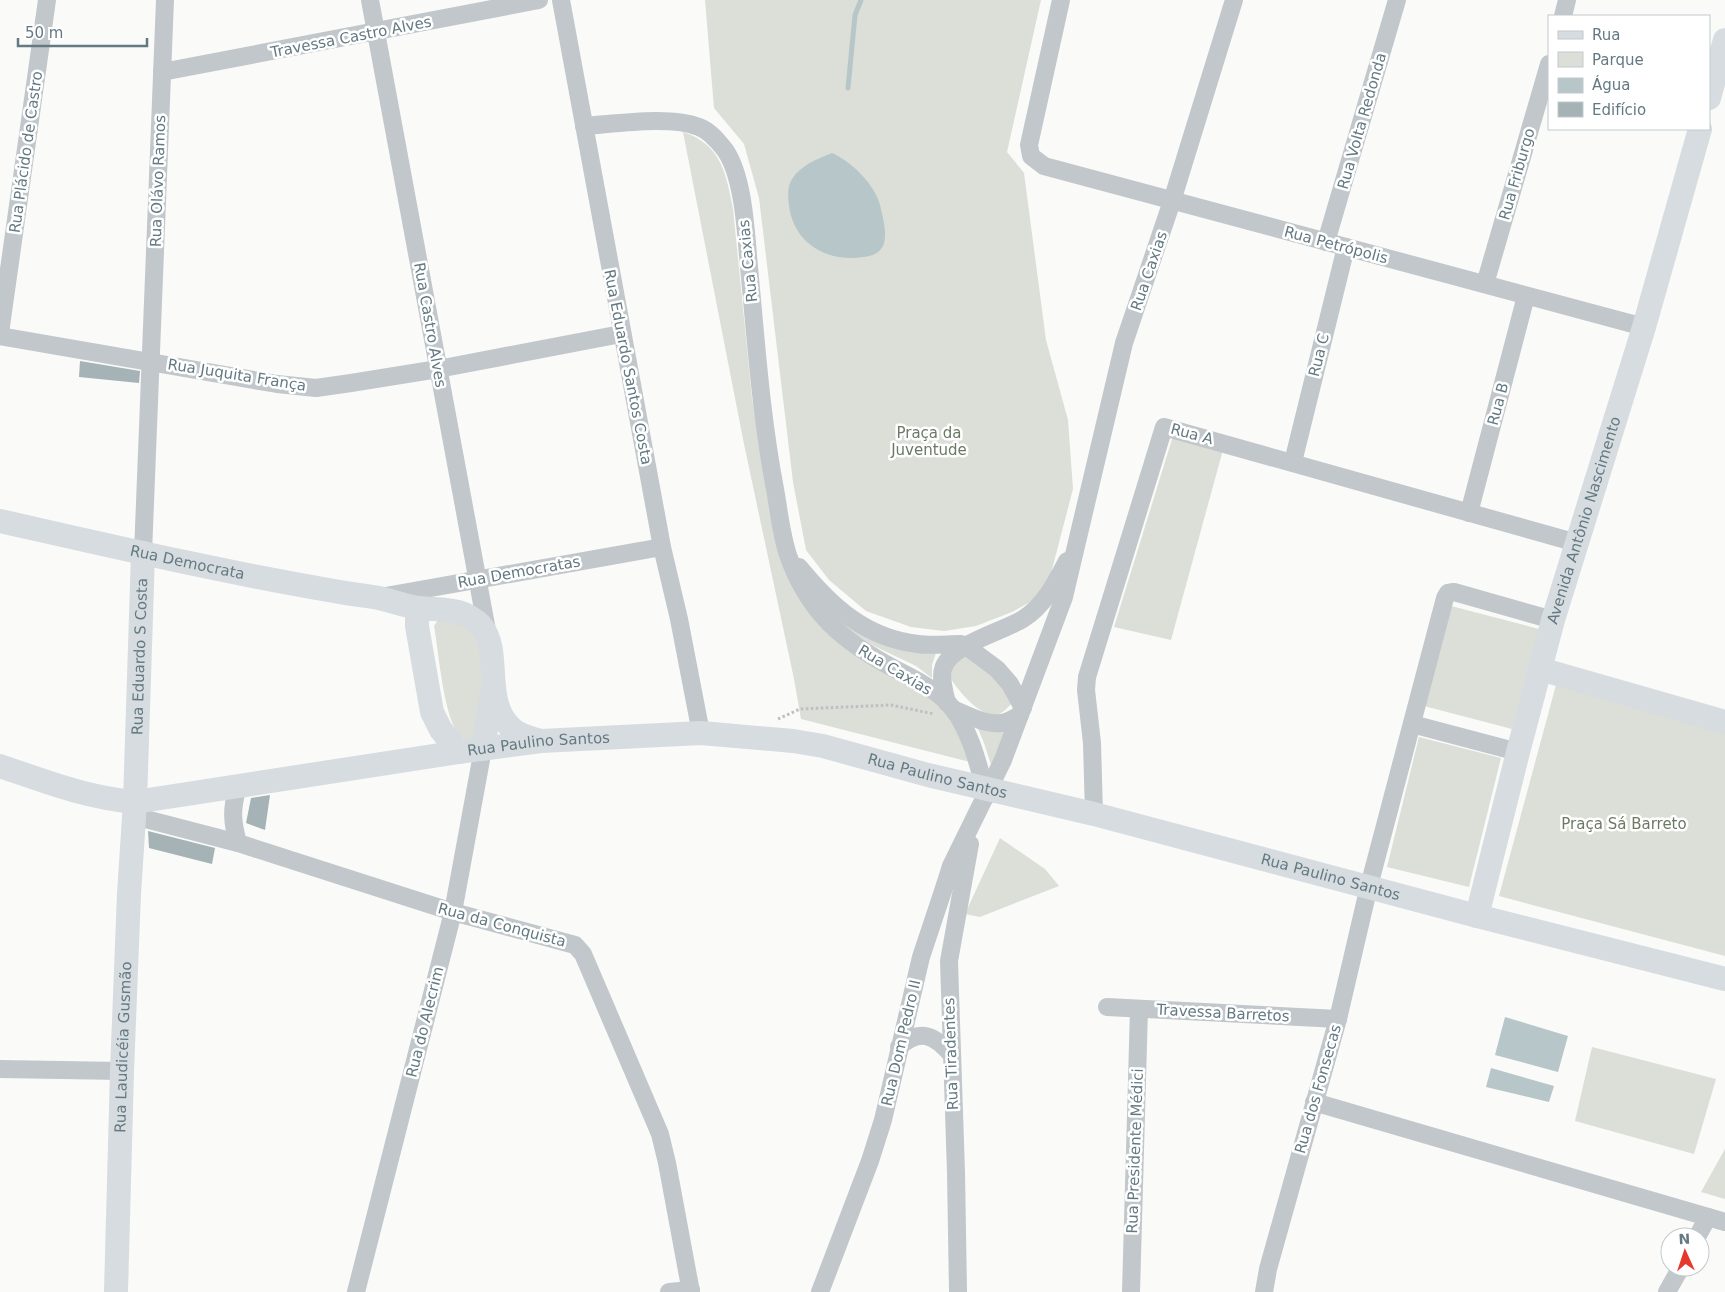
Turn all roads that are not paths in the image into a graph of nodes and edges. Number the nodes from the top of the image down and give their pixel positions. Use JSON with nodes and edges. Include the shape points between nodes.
{"nodes":[{"id":1,"x":48,"y":0,"type":"edge"},
{"id":2,"x":165,"y":0,"type":"edge"},
{"id":3,"x":370,"y":0,"type":"edge"},
{"id":4,"x":539,"y":0,"type":"edge"},
{"id":5,"x":561,"y":0,"type":"edge"},
{"id":6,"x":1062,"y":0,"type":"edge"},
{"id":7,"x":1234,"y":0,"type":"edge"},
{"id":8,"x":1397,"y":0,"type":"edge"},
{"id":9,"x":1568,"y":0,"type":"edge"},
{"id":10,"x":1563,"y":15,"type":"edge"},
{"id":11,"x":376,"y":32,"type":"junction"},
{"id":12,"x":1725,"y":40,"type":"edge"},
{"id":13,"x":1548,"y":67,"type":"edge"},
{"id":14,"x":162,"y":72,"type":"junction"},
{"id":15,"x":1710,"y":94,"type":"edge"},
{"id":16,"x":584,"y":126,"type":"junction"},
{"id":17,"x":1700,"y":130,"type":"edge"},
{"id":18,"x":1172,"y":201,"type":"junction"},
{"id":19,"x":1326,"y":242,"type":"junction"},
{"id":20,"x":1346,"y":247,"type":"junction"},
{"id":21,"x":1485,"y":284,"type":"junction"},
{"id":22,"x":1526,"y":296,"type":"junction"},
{"id":23,"x":1644,"y":327,"type":"junction"},
{"id":24,"x":0,"y":334,"type":"edge"},
{"id":25,"x":621,"y":334,"type":"junction"},
{"id":26,"x":151,"y":362,"type":"junction"},
{"id":27,"x":438,"y":369,"type":"junction"},
{"id":28,"x":1293,"y":462,"type":"junction"},
{"id":29,"x":1469,"y":513,"type":"junction"},
{"id":30,"x":0,"y":521,"type":"edge"},
{"id":31,"x":1577,"y":543,"type":"junction"},
{"id":32,"x":1076,"y":546,"type":"junction"},
{"id":33,"x":662,"y":547,"type":"junction"},
{"id":34,"x":143,"y":553,"type":"junction"},
{"id":35,"x":787,"y":554,"type":"junction"},
{"id":36,"x":478,"y":579,"type":"junction"},
{"id":37,"x":378,"y":598,"type":"junction"},
{"id":38,"x":417,"y":608,"type":"junction"},
{"id":39,"x":1553,"y":620,"type":"junction"},
{"id":40,"x":966,"y":646,"type":"junction"},
{"id":41,"x":490,"y":650,"type":"junction"},
{"id":42,"x":1540,"y":669,"type":"junction"},
{"id":43,"x":493,"y":684,"type":"junction"},
{"id":44,"x":953,"y":710,"type":"junction"},
{"id":45,"x":1021,"y":712,"type":"junction"},
{"id":46,"x":1725,"y":722,"type":"edge"},
{"id":47,"x":1412,"y":724,"type":"junction"},
{"id":48,"x":701,"y":733,"type":"junction"},
{"id":49,"x":541,"y":742,"type":"junction"},
{"id":50,"x":483,"y":749,"type":"junction"},
{"id":51,"x":459,"y":752,"type":"junction"},
{"id":52,"x":1518,"y":752,"type":"junction"},
{"id":53,"x":0,"y":766,"type":"edge"},
{"id":54,"x":238,"y":786,"type":"junction"},
{"id":55,"x":987,"y":796,"type":"junction"},
{"id":56,"x":134,"y":809,"type":"junction"},
{"id":57,"x":1094,"y":814,"type":"junction"},
{"id":58,"x":976,"y":819,"type":"junction"},
{"id":59,"x":238,"y":843,"type":"junction"},
{"id":60,"x":1369,"y":886,"type":"junction"},
{"id":61,"x":453,"y":912,"type":"junction"},
{"id":62,"x":1478,"y":916,"type":"junction"},
{"id":63,"x":1725,"y":979,"type":"edge"},
{"id":64,"x":1107,"y":1007,"type":"dead end"},
{"id":65,"x":1139,"y":1009,"type":"junction"},
{"id":66,"x":1338,"y":1019,"type":"junction"},
{"id":67,"x":899,"y":1046,"type":"junction"},
{"id":68,"x":951,"y":1054,"type":"junction"},
{"id":69,"x":0,"y":1069,"type":"edge"},
{"id":70,"x":122,"y":1071,"type":"junction"},
{"id":71,"x":1314,"y":1102,"type":"junction"},
{"id":72,"x":1717,"y":1220,"type":"edge"},
{"id":73,"x":1675,"y":1277,"type":"edge"},
{"id":74,"x":691,"y":1291,"type":"edge"},
{"id":75,"x":116,"y":1292,"type":"edge"},
{"id":76,"x":356,"y":1292,"type":"edge"},
{"id":77,"x":668,"y":1292,"type":"edge"},
{"id":78,"x":820,"y":1292,"type":"edge"},
{"id":79,"x":958,"y":1292,"type":"edge"},
{"id":80,"x":1131,"y":1292,"type":"edge"},
{"id":81,"x":1264,"y":1292,"type":"edge"},
{"id":82,"x":1667,"y":1292,"type":"edge"}],
"edges":[{"from":1,"to":24,"type":"street","name":"Rua Plácido de Castro"},
{"from":2,"to":14,"type":"street","name":"Rua Olávo Ramos"},
{"from":3,"to":11,"type":"street","name":"Rua Castro Alves"},
{"from":4,"to":11,"type":"street","name":"Travessa Castro Alves"},
{"from":5,"to":16,"type":"street","name":"Rua Eduardo Santos Costa"},
{"from":6,"to":18,"type":"street","name":"Rua Petrópolis","via":[[1031,133],[1032,156],[1044,166]]},
{"from":7,"to":18,"type":"street","name":"Rua Caxias"},
{"from":8,"to":19,"type":"street","name":"Rua Volta Redonda"},
{"from":9,"to":10,"type":"street"},
{"from":11,"to":14,"type":"street","name":"Travessa Castro Alves"},
{"from":11,"to":27,"type":"street","name":"Rua Castro Alves"},
{"from":12,"to":15,"type":"main road"},
{"from":13,"to":21,"type":"street","name":"Rua Friburgo"},
{"from":14,"to":26,"type":"street","name":"Rua Olávo Ramos"},
{"from":16,"to":25,"type":"street","name":"Rua Eduardo Santos Costa"},
{"from":16,"to":35,"type":"street","name":"Rua Caxias","via":[[667,121],[685,123],[707,131],[715,138],[736,171],[744,218],[765,434]]},
{"from":17,"to":23,"type":"main road","name":"Avenida Antônio Nascimento"},
{"from":18,"to":19,"type":"street","name":"Rua Petrópolis"},
{"from":18,"to":32,"type":"street","name":"Rua Caxias","via":[[1124,343]]},
{"from":19,"to":20,"type":"street","name":"Rua Petrópolis"},
{"from":20,"to":21,"type":"street","name":"Rua Petrópolis"},
{"from":20,"to":28,"type":"street","name":"Rua C"},
{"from":21,"to":22,"type":"street","name":"Rua Petrópolis"},
{"from":22,"to":23,"type":"street","name":"Rua Petrópolis"},
{"from":22,"to":29,"type":"street","name":"Rua B"},
{"from":23,"to":31,"type":"main road","name":"Avenida Antônio Nascimento"},
{"from":24,"to":26,"type":"street","name":"Rua Juquita França"},
{"from":25,"to":27,"type":"street","name":"Rua Juquita França"},
{"from":25,"to":33,"type":"street","name":"Rua Eduardo Santos Costa"},
{"from":26,"to":27,"type":"street","name":"Rua Juquita França","via":[[316,388]]},
{"from":26,"to":34,"type":"street","name":"Rua Eduardo S Costa"},
{"from":27,"to":36,"type":"street","name":"Rua Castro Alves"},
{"from":28,"to":29,"type":"street","name":"Rua A"},
{"from":28,"to":57,"type":"street","name":"Rua A","via":[[1163,427],[1088,677],[1086,690],[1092,743]]},
{"from":29,"to":31,"type":"street","name":"Rua A"},
{"from":30,"to":34,"type":"main road","name":"Rua Democrata"},
{"from":31,"to":39,"type":"main road","name":"Avenida Antônio Nascimento"},
{"from":32,"to":40,"type":"street","via":[[1036,609],[1023,619]]},
{"from":32,"to":45,"type":"street","name":"Rua Caxias","via":[[1064,596]]},
{"from":33,"to":36,"type":"street","name":"Rua Democratas"},
{"from":33,"to":48,"type":"street","name":"Rua Eduardo Santos Costa"},
{"from":34,"to":37,"type":"main road","name":"Rua Democrata"},
{"from":34,"to":56,"type":"main road","name":"Rua Eduardo S Costa"},
{"from":35,"to":40,"type":"street","name":"Rua Caxias","via":[[822,595],[870,630],[896,640],[920,644]]},
{"from":35,"to":44,"type":"street","name":"Rua Caxias","via":[[803,591],[830,625],[853,645],[916,680]]},
{"from":36,"to":37,"type":"street","name":"Rua Democratas"},
{"from":36,"to":41,"type":"street","name":"Rua Castro Alves"},
{"from":37,"to":38,"type":"main road","name":"Rua Democrata"},
{"from":38,"to":41,"type":"main road","name":"Rua Democrata","via":[[451,610],[475,620],[487,635]]},
{"from":38,"to":51,"type":"main road","via":[[417,626],[432,712],[441,730]]},
{"from":39,"to":42,"type":"main road","name":"Avenida Antônio Nascimento"},
{"from":39,"to":47,"type":"street","via":[[1448,593]]},
{"from":40,"to":44,"type":"street","via":[[943,667],[943,680]]},
{"from":40,"to":45,"type":"street","via":[[997,668],[1010,684]]},
{"from":41,"to":43,"type":"main road","name":"Rua Democrata"},
{"from":42,"to":46,"type":"main road"},
{"from":42,"to":52,"type":"main road","name":"Avenida Antônio Nascimento"},
{"from":43,"to":49,"type":"main road","via":[[500,713],[509,725],[518,733]]},
{"from":43,"to":50,"type":"main road"},
{"from":44,"to":45,"type":"street","via":[[998,723]]},
{"from":44,"to":55,"type":"street","name":"Rua Caxias","via":[[971,744]]},
{"from":45,"to":55,"type":"street","name":"Rua Dom Pedro II"},
{"from":47,"to":52,"type":"street"},
{"from":47,"to":60,"type":"street"},
{"from":48,"to":49,"type":"main road","name":"Rua Paulino Santos"},
{"from":48,"to":57,"type":"main road","name":"Rua Paulino Santos","via":[[823,746],[928,775]]},
{"from":49,"to":50,"type":"main road","name":"Rua Paulino Santos"},
{"from":50,"to":51,"type":"main road","name":"Rua Paulino Santos"},
{"from":50,"to":61,"type":"street","name":"Rua do Alecrim"},
{"from":51,"to":54,"type":"main road","name":"Rua Paulino Santos"},
{"from":52,"to":62,"type":"main road","name":"Avenida Antônio Nascimento"},
{"from":53,"to":56,"type":"main road","name":"Rua Paulino Santos"},
{"from":54,"to":56,"type":"main road","name":"Rua Paulino Santos"},
{"from":54,"to":59,"type":"street","via":[[232,817]]},
{"from":55,"to":58,"type":"street","name":"Rua Dom Pedro II"},
{"from":56,"to":59,"type":"street","name":"Rua da Conquista"},
{"from":56,"to":70,"type":"main road","name":"Rua Laudicéia Gusmão"},
{"from":57,"to":60,"type":"main road","name":"Rua Paulino Santos"},
{"from":58,"to":67,"type":"street","name":"Rua Dom Pedro II","via":[[951,866],[921,957]]},
{"from":58,"to":68,"type":"street","name":"Rua Tiradentes","via":[[964,868],[949,961]]},
{"from":59,"to":61,"type":"street","name":"Rua da Conquista"},
{"from":60,"to":62,"type":"main road","name":"Rua Paulino Santos"},
{"from":60,"to":66,"type":"street","name":"Rua dos Fonsecas"},
{"from":61,"to":74,"type":"street","name":"Rua da Conquista","via":[[567,942],[583,954],[660,1134]]},
{"from":61,"to":76,"type":"street","name":"Rua do Alecrim"},
{"from":62,"to":63,"type":"main road","name":"Rua Paulino Santos"},
{"from":64,"to":65,"type":"street","name":"Travessa Barretos"},
{"from":65,"to":66,"type":"street","name":"Travessa Barretos"},
{"from":65,"to":80,"type":"street","name":"Rua Presidente Médici"},
{"from":66,"to":71,"type":"street","name":"Rua dos Fonsecas"},
{"from":67,"to":68,"type":"street","via":[[912,1037],[922,1035],[935,1039]]},
{"from":67,"to":78,"type":"street","name":"Rua Dom Pedro II","via":[[883,1120],[870,1161]]},
{"from":68,"to":79,"type":"street","name":"Rua Tiradentes"},
{"from":69,"to":70,"type":"street"},
{"from":70,"to":75,"type":"main road","name":"Rua Laudicéia Gusmão"},
{"from":71,"to":72,"type":"street"},
{"from":71,"to":81,"type":"street","name":"Rua dos Fonsecas"},
{"from":73,"to":82,"type":"street"},
{"from":74,"to":77,"type":"street"}]}
